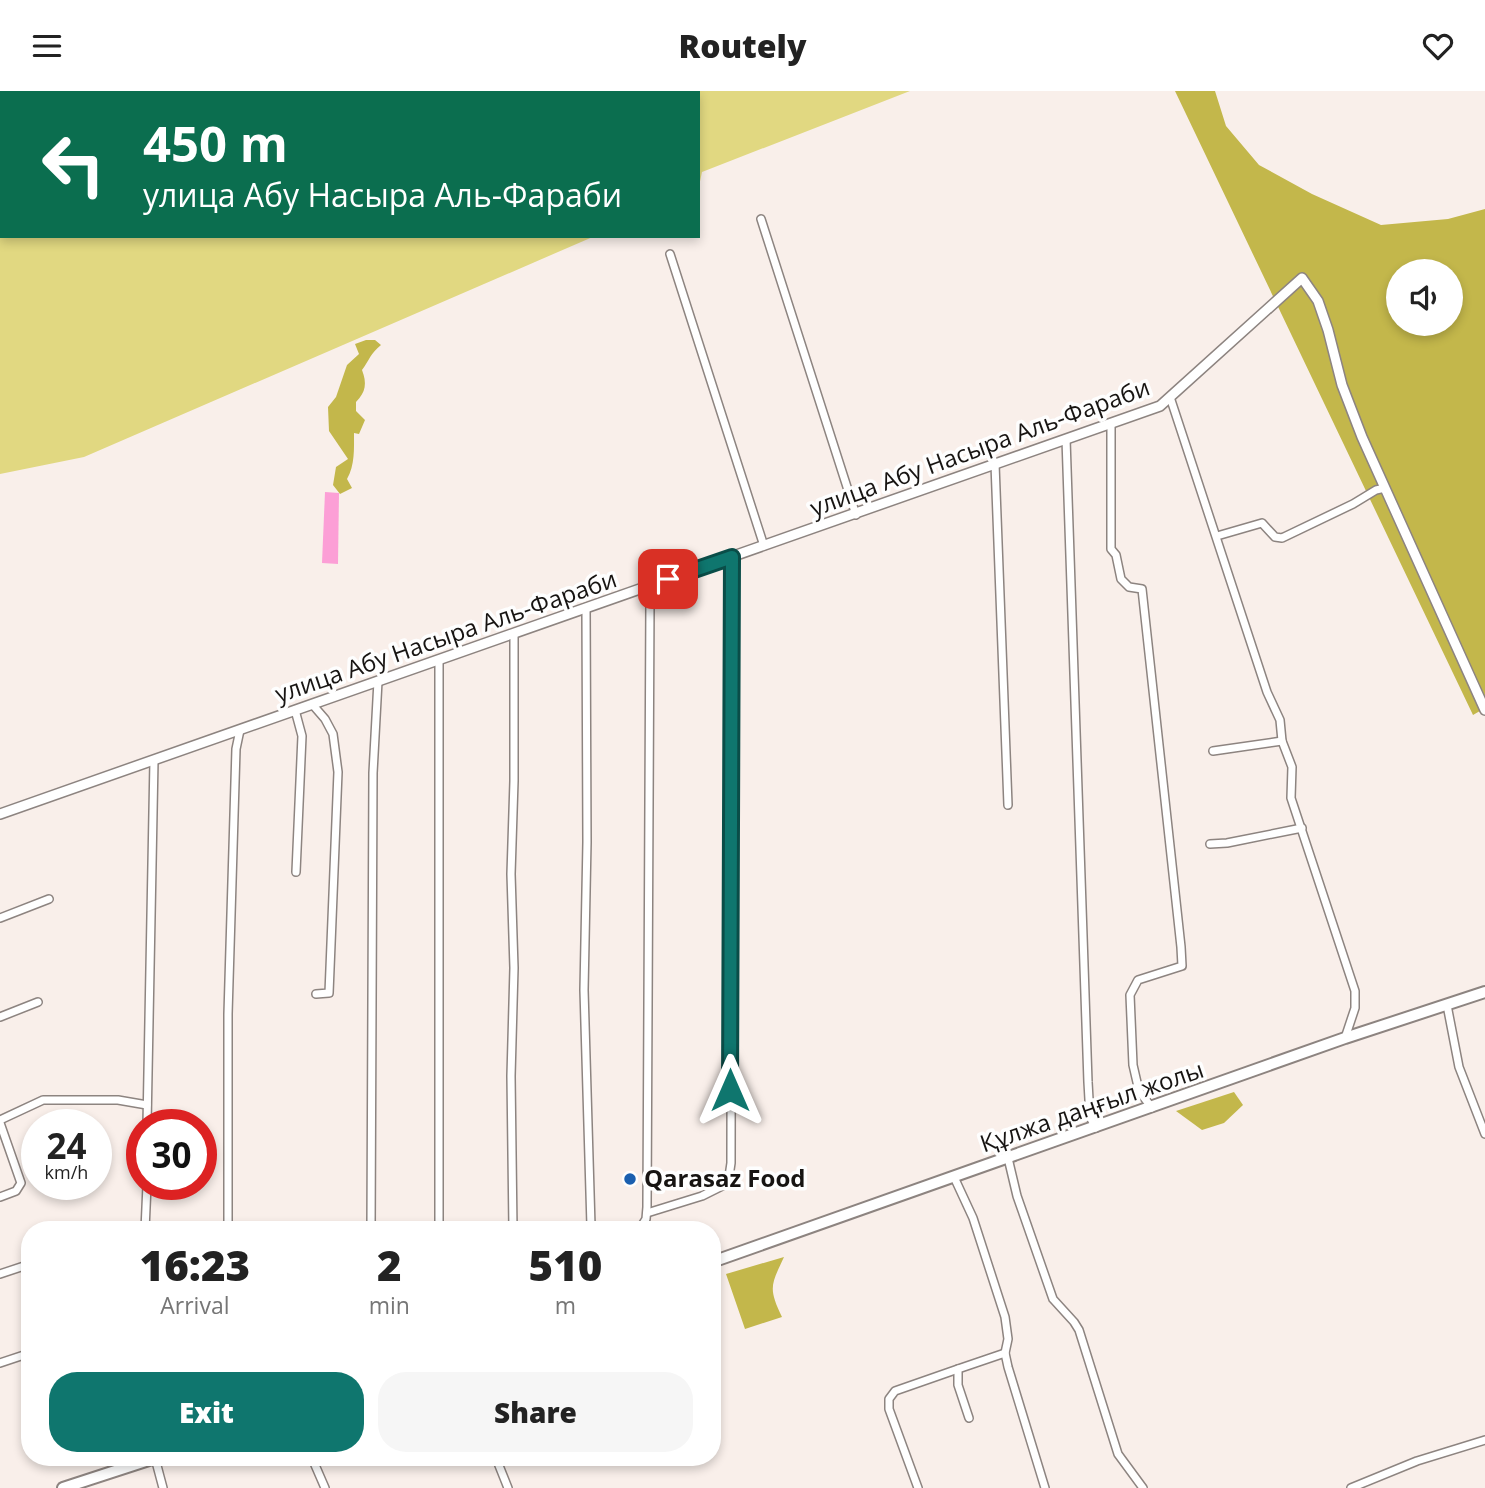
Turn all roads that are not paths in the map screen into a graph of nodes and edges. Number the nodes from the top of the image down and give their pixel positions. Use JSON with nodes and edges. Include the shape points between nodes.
{"nodes":[{"id":1,"x":761,"y":219,"type":"dead end"},
{"id":2,"x":670,"y":254,"type":"dead end"},
{"id":3,"x":1170,"y":397,"type":"junction"},
{"id":4,"x":1111,"y":423,"type":"junction"},
{"id":5,"x":1066,"y":439,"type":"junction"},
{"id":6,"x":995,"y":464,"type":"junction"},
{"id":7,"x":1385,"y":488,"type":"junction"},
{"id":8,"x":856,"y":515,"type":"junction"},
{"id":9,"x":1217,"y":536,"type":"junction"},
{"id":10,"x":764,"y":546,"type":"junction"},
{"id":11,"x":732,"y":557,"type":"junction"},
{"id":12,"x":647,"y":586,"type":"junction"},
{"id":13,"x":586,"y":608,"type":"junction"},
{"id":14,"x":514,"y":633,"type":"junction"},
{"id":15,"x":439,"y":660,"type":"junction"},
{"id":16,"x":378,"y":681,"type":"junction"},
{"id":17,"x":312,"y":704,"type":"junction"},
{"id":18,"x":295,"y":710,"type":"junction"},
{"id":19,"x":1485,"y":710,"type":"edge"},
{"id":20,"x":240,"y":730,"type":"junction"},
{"id":21,"x":1282,"y":741,"type":"junction"},
{"id":22,"x":1213,"y":751,"type":"dead end"},
{"id":23,"x":154,"y":760,"type":"junction"},
{"id":24,"x":1008,"y":805,"type":"dead end"},
{"id":25,"x":0,"y":814,"type":"edge"},
{"id":26,"x":1302,"y":828,"type":"junction"},
{"id":27,"x":1210,"y":844,"type":"dead end"},
{"id":28,"x":296,"y":872,"type":"dead end"},
{"id":29,"x":49,"y":899,"type":"dead end"},
{"id":30,"x":0,"y":918,"type":"edge"},
{"id":31,"x":1485,"y":992,"type":"edge"},
{"id":32,"x":316,"y":994,"type":"dead end"},
{"id":33,"x":38,"y":1002,"type":"dead end"},
{"id":34,"x":1447,"y":1005,"type":"junction"},
{"id":35,"x":0,"y":1017,"type":"edge"},
{"id":36,"x":1345,"y":1038,"type":"junction"},
{"id":37,"x":147,"y":1105,"type":"junction"},
{"id":38,"x":1152,"y":1108,"type":"junction"},
{"id":39,"x":147,"y":1109,"type":"edge"},
{"id":40,"x":0,"y":1121,"type":"edge"},
{"id":41,"x":1096,"y":1128,"type":"junction"},
{"id":42,"x":1485,"y":1134,"type":"edge"},
{"id":43,"x":1008,"y":1158,"type":"junction"},
{"id":44,"x":954,"y":1177,"type":"junction"},
{"id":45,"x":0,"y":1197,"type":"edge"},
{"id":46,"x":146,"y":1200,"type":"edge"},
{"id":47,"x":647,"y":1213,"type":"junction"},
{"id":48,"x":145,"y":1221,"type":"edge"},
{"id":49,"x":228,"y":1221,"type":"edge"},
{"id":50,"x":371,"y":1221,"type":"edge"},
{"id":51,"x":439,"y":1221,"type":"edge"},
{"id":52,"x":513,"y":1221,"type":"edge"},
{"id":53,"x":592,"y":1221,"type":"edge"},
{"id":54,"x":645,"y":1221,"type":"edge"},
{"id":55,"x":721,"y":1259,"type":"edge"},
{"id":56,"x":21,"y":1267,"type":"edge"},
{"id":57,"x":0,"y":1274,"type":"edge"},
{"id":58,"x":1005,"y":1353,"type":"junction"},
{"id":59,"x":21,"y":1356,"type":"edge"},
{"id":60,"x":0,"y":1363,"type":"edge"},
{"id":61,"x":958,"y":1369,"type":"junction"},
{"id":62,"x":969,"y":1418,"type":"dead end"},
{"id":63,"x":1485,"y":1440,"type":"edge"},
{"id":64,"x":130,"y":1466,"type":"edge"},
{"id":65,"x":157,"y":1466,"type":"edge"},
{"id":66,"x":315,"y":1466,"type":"edge"},
{"id":67,"x":499,"y":1466,"type":"edge"},
{"id":68,"x":63,"y":1488,"type":"edge"},
{"id":69,"x":163,"y":1488,"type":"edge"},
{"id":70,"x":325,"y":1488,"type":"edge"},
{"id":71,"x":508,"y":1488,"type":"edge"},
{"id":72,"x":918,"y":1488,"type":"edge"},
{"id":73,"x":1045,"y":1488,"type":"edge"},
{"id":74,"x":1143,"y":1488,"type":"edge"},
{"id":75,"x":1351,"y":1488,"type":"edge"}],
"edges":[{"from":1,"to":8,"type":"street"},
{"from":2,"to":10,"type":"street"},
{"from":3,"to":4,"type":"street","name":"улица Абу Насыра Аль-Фараби","via":[[1160,406]]},
{"from":3,"to":7,"type":"street","name":"улица Абу Насыра Аль-Фараби","via":[[1302,278],[1318,301],[1342,385]]},
{"from":3,"to":9,"type":"street"},
{"from":4,"to":5,"type":"street","name":"улица Абу Насыра Аль-Фараби"},
{"from":4,"to":38,"type":"street","via":[[1111,549],[1121,579],[1129,587],[1142,589],[1181,947],[1182,966],[1138,980],[1130,995],[1133,1065],[1139,1091]]},
{"from":5,"to":6,"type":"street","name":"улица Абу Насыра Аль-Фараби"},
{"from":5,"to":41,"type":"street","via":[[1088,1082],[1090,1117]]},
{"from":6,"to":8,"type":"street","name":"улица Абу Насыра Аль-Фараби"},
{"from":6,"to":24,"type":"street"},
{"from":7,"to":9,"type":"street","via":[[1282,538],[1262,523]]},
{"from":7,"to":19,"type":"street"},
{"from":8,"to":10,"type":"street","name":"улица Абу Насыра Аль-Фараби"},
{"from":9,"to":21,"type":"street","via":[[1280,720]]},
{"from":10,"to":11,"type":"street","name":"улица Абу Насыра Аль-Фараби"},
{"from":11,"to":12,"type":"street","name":"улица Абу Насыра Аль-Фараби"},
{"from":11,"to":47,"type":"street","via":[[731,1163],[728,1183]]},
{"from":12,"to":13,"type":"street","name":"улица Абу Насыра Аль-Фараби"},
{"from":12,"to":47,"type":"street"},
{"from":13,"to":14,"type":"street","name":"улица Абу Насыра Аль-Фараби"},
{"from":13,"to":53,"type":"street","via":[[585,1055]]},
{"from":14,"to":15,"type":"street","name":"улица Абу Насыра Аль-Фараби"},
{"from":14,"to":52,"type":"street"},
{"from":15,"to":16,"type":"street","name":"улица Абу Насыра Аль-Фараби"},
{"from":15,"to":51,"type":"street"},
{"from":16,"to":17,"type":"street","name":"улица Абу Насыра Аль-Фараби"},
{"from":16,"to":50,"type":"street","via":[[373,773]]},
{"from":17,"to":18,"type":"street","name":"улица Абу Насыра Аль-Фараби"},
{"from":17,"to":32,"type":"street","via":[[333,734],[338,772],[329,993]]},
{"from":18,"to":20,"type":"street","name":"улица Абу Насыра Аль-Фараби"},
{"from":18,"to":28,"type":"street","via":[[302,736]]},
{"from":20,"to":23,"type":"street","name":"улица Абу Насыра Аль-Фараби"},
{"from":20,"to":49,"type":"street","via":[[234,788]]},
{"from":21,"to":22,"type":"street"},
{"from":21,"to":26,"type":"street","via":[[1292,767],[1292,798]]},
{"from":23,"to":25,"type":"street","name":"улица Абу Насыра Аль-Фараби"},
{"from":23,"to":37,"type":"street"},
{"from":26,"to":27,"type":"street"},
{"from":26,"to":36,"type":"street","via":[[1356,998]]},
{"from":29,"to":30,"type":"street"},
{"from":31,"to":34,"type":"main road","name":"Құлжа даңғыл жолы"},
{"from":33,"to":35,"type":"street"},
{"from":34,"to":36,"type":"main road","name":"Құлжа даңғыл жолы"},
{"from":34,"to":42,"type":"street","via":[[1459,1067]]},
{"from":36,"to":38,"type":"main road","name":"Құлжа даңғыл жолы"},
{"from":37,"to":39,"type":"street"},
{"from":37,"to":40,"type":"street","via":[[118,1100],[43,1100]]},
{"from":38,"to":41,"type":"main road","name":"Құлжа даңғыл жолы"},
{"from":40,"to":45,"type":"street","via":[[21,1183],[16,1191]]},
{"from":41,"to":43,"type":"main road","name":"Құлжа даңғыл жолы"},
{"from":43,"to":44,"type":"main road","name":"Құлжа даңғыл жолы"},
{"from":43,"to":74,"type":"street","via":[[1053,1299],[1079,1330],[1118,1454]]},
{"from":44,"to":55,"type":"main road","name":"Құлжа даңғыл жолы"},
{"from":44,"to":58,"type":"street","via":[[973,1218],[1005,1317]]},
{"from":46,"to":48,"type":"street"},
{"from":47,"to":54,"type":"street"},
{"from":56,"to":57,"type":"street"},
{"from":58,"to":61,"type":"street"},
{"from":58,"to":73,"type":"street"},
{"from":59,"to":60,"type":"street"},
{"from":61,"to":62,"type":"street","via":[[958,1385]]},
{"from":61,"to":72,"type":"street","via":[[895,1391],[889,1399]]},
{"from":63,"to":75,"type":"street"},
{"from":64,"to":68,"type":"main road"},
{"from":65,"to":69,"type":"street"},
{"from":66,"to":70,"type":"street"},
{"from":67,"to":71,"type":"street"}]}
